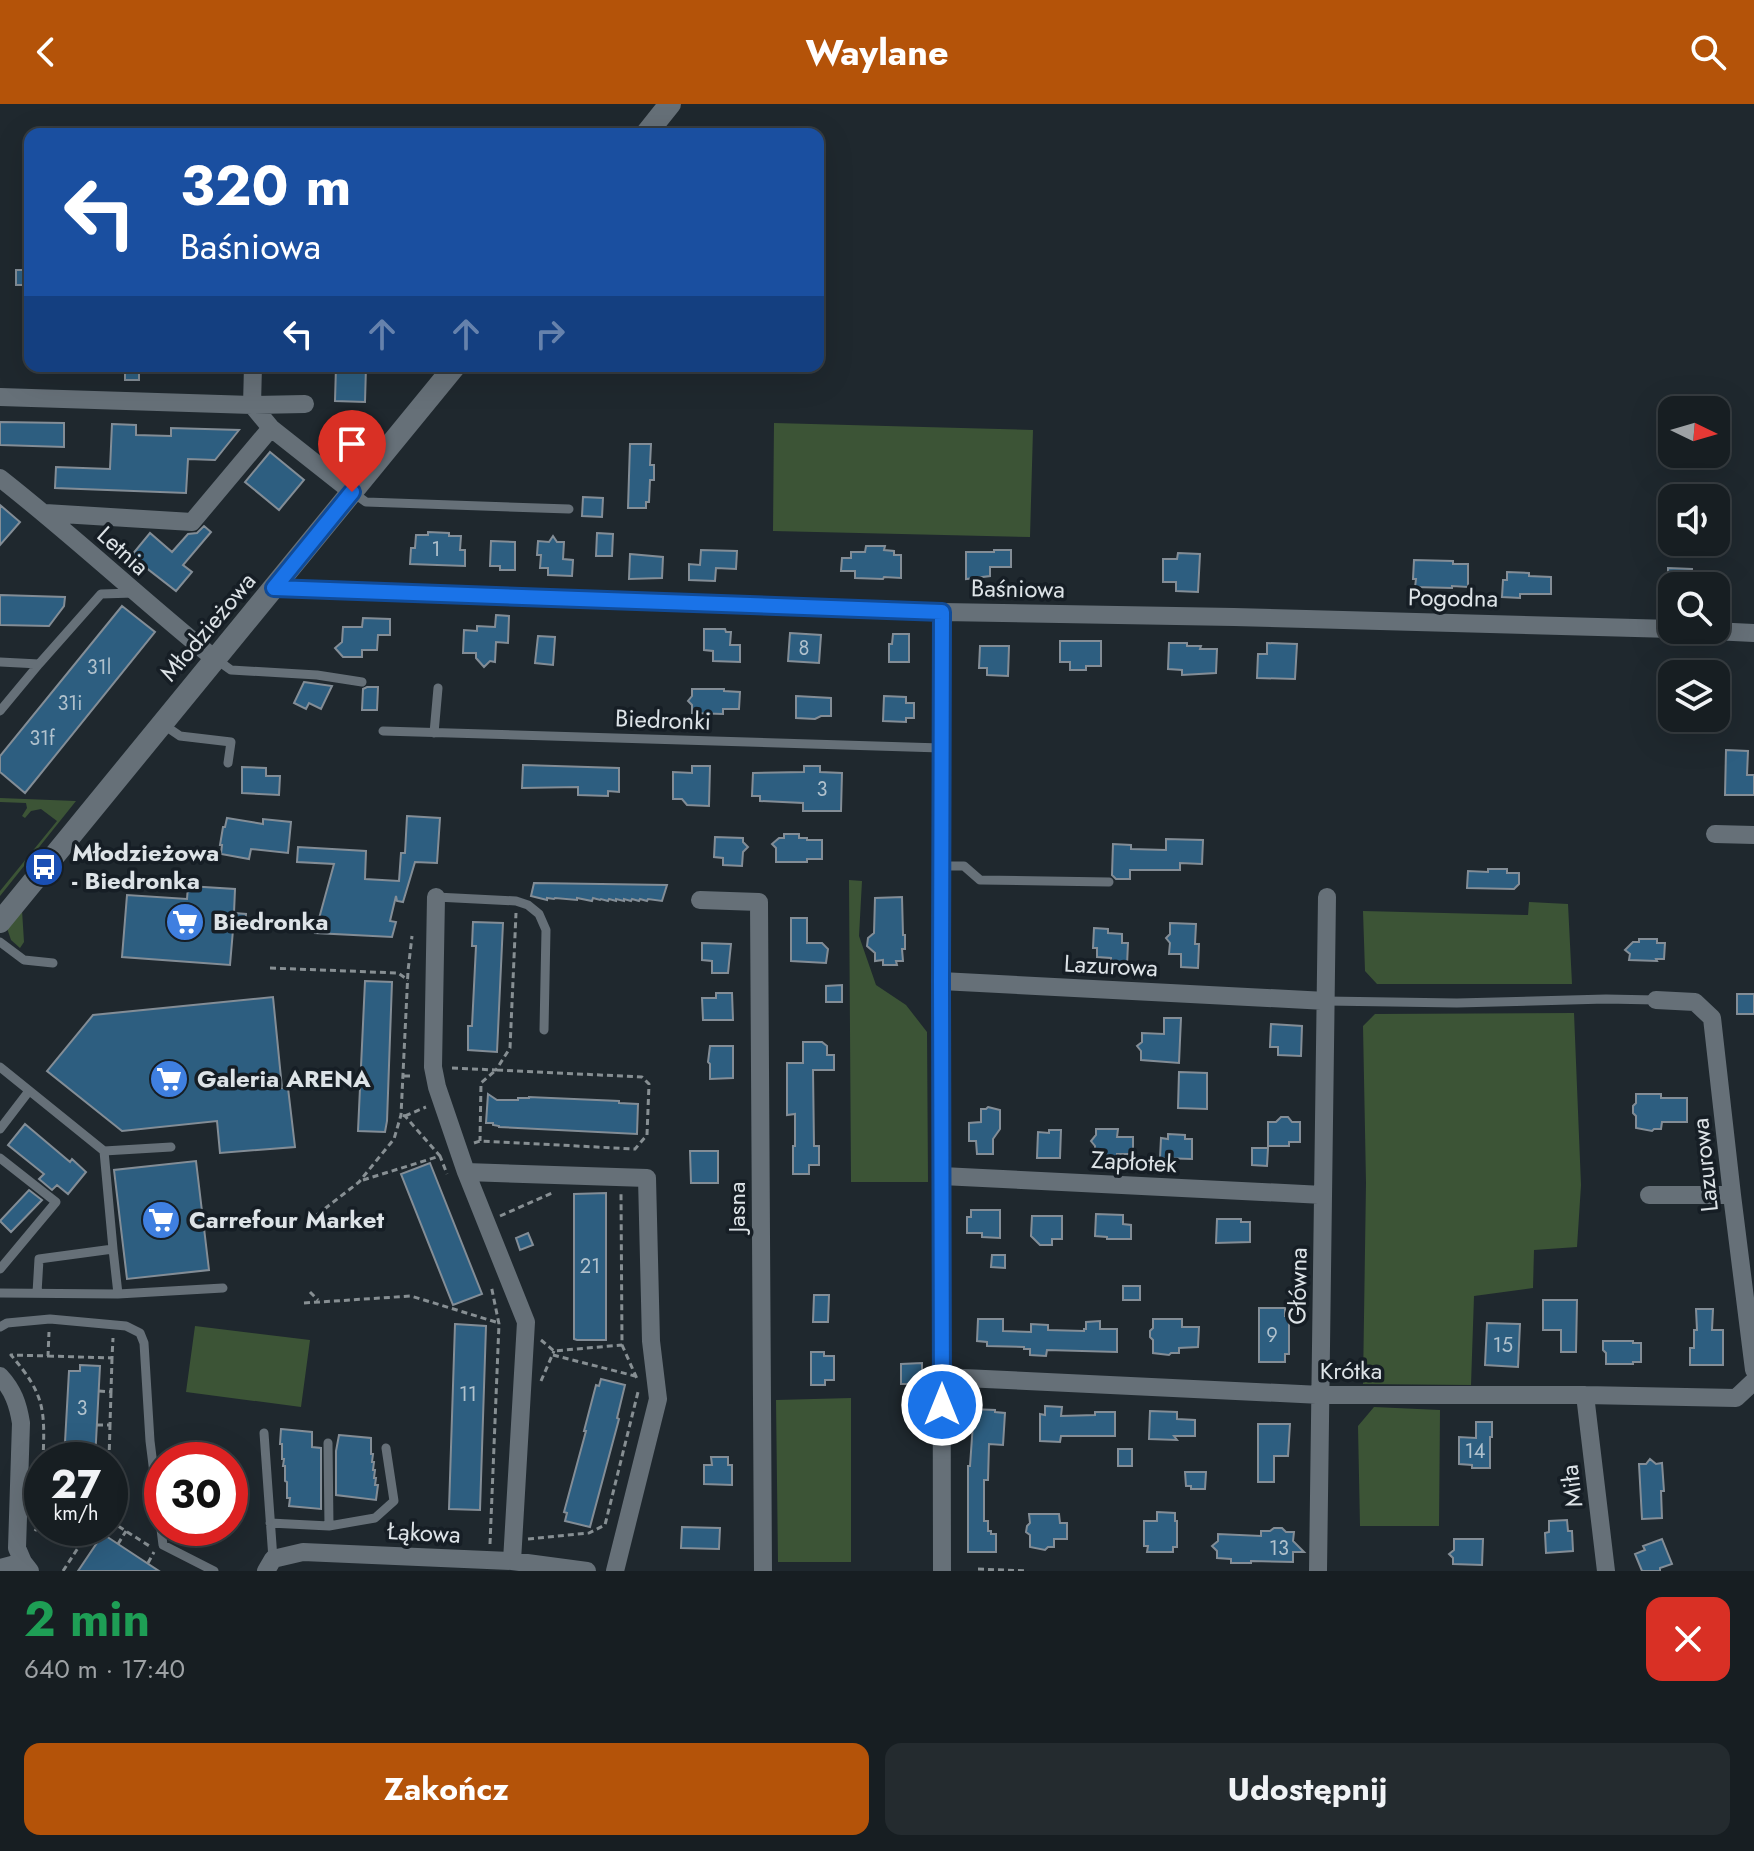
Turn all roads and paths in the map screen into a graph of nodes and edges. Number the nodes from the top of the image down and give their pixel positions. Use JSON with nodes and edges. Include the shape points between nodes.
{"nodes":[{"id":1,"x":670,"y":104,"type":"edge"},
{"id":2,"x":651,"y":128,"type":"edge"},
{"id":3,"x":253,"y":372,"type":"edge"},
{"id":4,"x":450,"y":372,"type":"edge"},
{"id":5,"x":0,"y":397,"type":"edge"},
{"id":6,"x":305,"y":404,"type":"dead end"},
{"id":7,"x":252,"y":405,"type":"junction"},
{"id":8,"x":271,"y":428,"type":"junction"},
{"id":9,"x":0,"y":478,"type":"edge"},
{"id":10,"x":352,"y":492,"type":"junction"},
{"id":11,"x":569,"y":509,"type":"dead end"},
{"id":12,"x":45,"y":513,"type":"junction"},
{"id":13,"x":274,"y":588,"type":"junction"},
{"id":14,"x":134,"y":593,"type":"junction"},
{"id":15,"x":942,"y":612,"type":"junction"},
{"id":16,"x":1234,"y":617,"type":"joint"},
{"id":17,"x":1658,"y":629,"type":"edge"},
{"id":18,"x":1730,"y":632,"type":"edge"},
{"id":19,"x":1754,"y":633,"type":"edge"},
{"id":20,"x":215,"y":659,"type":"junction"},
{"id":21,"x":0,"y":662,"type":"edge"},
{"id":22,"x":39,"y":664,"type":"junction"},
{"id":23,"x":362,"y":682,"type":"dead end"},
{"id":24,"x":438,"y":688,"type":"dead end"},
{"id":25,"x":0,"y":711,"type":"edge"},
{"id":26,"x":162,"y":723,"type":"junction"},
{"id":27,"x":383,"y":731,"type":"dead end"},
{"id":28,"x":434,"y":733,"type":"junction"},
{"id":29,"x":941,"y":748,"type":"junction"},
{"id":30,"x":228,"y":763,"type":"dead end"},
{"id":31,"x":1715,"y":834,"type":"dead end"},
{"id":32,"x":1754,"y":835,"type":"edge"},
{"id":33,"x":941,"y":866,"type":"junction"},
{"id":34,"x":1109,"y":882,"type":"dead end"},
{"id":35,"x":436,"y":897,"type":"joint"},
{"id":36,"x":1327,"y":897,"type":"dead end"},
{"id":37,"x":700,"y":900,"type":"dead end"},
{"id":38,"x":516,"y":901,"type":"junction"},
{"id":39,"x":0,"y":922,"type":"edge"},
{"id":40,"x":412,"y":936,"type":"dead end"},
{"id":41,"x":0,"y":942,"type":"edge"},
{"id":42,"x":53,"y":963,"type":"dead end"},
{"id":43,"x":270,"y":968,"type":"dead end"},
{"id":44,"x":408,"y":980,"type":"junction"},
{"id":45,"x":941,"y":981,"type":"junction"},
{"id":46,"x":1656,"y":1000,"type":"joint"},
{"id":47,"x":1326,"y":1001,"type":"junction"},
{"id":48,"x":407,"y":1006,"type":"junction"},
{"id":49,"x":416,"y":1006,"type":"dead end"},
{"id":50,"x":544,"y":1030,"type":"dead end"},
{"id":51,"x":406,"y":1041,"type":"junction"},
{"id":52,"x":415,"y":1041,"type":"dead end"},
{"id":53,"x":0,"y":1067,"type":"edge"},
{"id":54,"x":433,"y":1067,"type":"junction"},
{"id":55,"x":496,"y":1070,"type":"junction"},
{"id":56,"x":404,"y":1076,"type":"junction"},
{"id":57,"x":414,"y":1076,"type":"dead end"},
{"id":58,"x":29,"y":1091,"type":"junction"},
{"id":59,"x":426,"y":1107,"type":"dead end"},
{"id":60,"x":403,"y":1116,"type":"junction"},
{"id":61,"x":0,"y":1129,"type":"edge"},
{"id":62,"x":480,"y":1141,"type":"junction"},
{"id":63,"x":171,"y":1147,"type":"dead end"},
{"id":64,"x":459,"y":1149,"type":"junction"},
{"id":65,"x":104,"y":1151,"type":"junction"},
{"id":66,"x":440,"y":1156,"type":"junction"},
{"id":67,"x":0,"y":1158,"type":"edge"},
{"id":68,"x":942,"y":1176,"type":"junction"},
{"id":69,"x":458,"y":1177,"type":"junction"},
{"id":70,"x":359,"y":1182,"type":"junction"},
{"id":71,"x":621,"y":1191,"type":"dead end"},
{"id":72,"x":555,"y":1192,"type":"dead end"},
{"id":73,"x":1323,"y":1195,"type":"junction"},
{"id":74,"x":1649,"y":1195,"type":"dead end"},
{"id":75,"x":1732,"y":1195,"type":"junction"},
{"id":76,"x":500,"y":1216,"type":"dead end"},
{"id":77,"x":309,"y":1221,"type":"dead end"},
{"id":78,"x":113,"y":1249,"type":"junction"},
{"id":79,"x":0,"y":1269,"type":"edge"},
{"id":80,"x":488,"y":1278,"type":"dead end"},
{"id":81,"x":223,"y":1288,"type":"dead end"},
{"id":82,"x":310,"y":1292,"type":"dead end"},
{"id":83,"x":0,"y":1293,"type":"edge"},
{"id":84,"x":37,"y":1293,"type":"junction"},
{"id":85,"x":118,"y":1294,"type":"junction"},
{"id":86,"x":318,"y":1300,"type":"junction"},
{"id":87,"x":304,"y":1303,"type":"dead end"},
{"id":88,"x":50,"y":1319,"type":"junction"},
{"id":89,"x":506,"y":1322,"type":"dead end"},
{"id":90,"x":498,"y":1323,"type":"junction"},
{"id":91,"x":114,"y":1325,"type":"junction"},
{"id":92,"x":0,"y":1327,"type":"edge"},
{"id":93,"x":541,"y":1340,"type":"dead end"},
{"id":94,"x":622,"y":1345,"type":"junction"},
{"id":95,"x":553,"y":1353,"type":"junction"},
{"id":96,"x":48,"y":1356,"type":"junction"},
{"id":97,"x":112,"y":1358,"type":"junction"},
{"id":98,"x":1754,"y":1370,"type":"edge"},
{"id":99,"x":0,"y":1376,"type":"edge"},
{"id":100,"x":636,"y":1376,"type":"junction"},
{"id":101,"x":942,"y":1377,"type":"junction"},
{"id":102,"x":541,"y":1381,"type":"dead end"},
{"id":103,"x":1754,"y":1381,"type":"edge"},
{"id":104,"x":99,"y":1391,"type":"dead end"},
{"id":105,"x":111,"y":1392,"type":"junction"},
{"id":106,"x":1321,"y":1395,"type":"junction"},
{"id":107,"x":1585,"y":1395,"type":"junction"},
{"id":108,"x":97,"y":1425,"type":"dead end"},
{"id":109,"x":110,"y":1425,"type":"junction"},
{"id":110,"x":264,"y":1433,"type":"dead end"},
{"id":111,"x":44,"y":1442,"type":"edge"},
{"id":112,"x":110,"y":1442,"type":"edge"},
{"id":113,"x":328,"y":1443,"type":"dead end"},
{"id":114,"x":386,"y":1448,"type":"dead end"},
{"id":115,"x":270,"y":1523,"type":"junction"},
{"id":116,"x":329,"y":1526,"type":"junction"},
{"id":117,"x":128,"y":1532,"type":"edge"},
{"id":118,"x":526,"y":1539,"type":"dead end"},
{"id":119,"x":79,"y":1546,"type":"edge"},
{"id":120,"x":490,"y":1560,"type":"junction"},
{"id":121,"x":512,"y":1561,"type":"junction"},
{"id":122,"x":148,"y":1563,"type":"dead end"},
{"id":123,"x":270,"y":1565,"type":"edge"},
{"id":124,"x":26,"y":1567,"type":"edge"},
{"id":125,"x":0,"y":1568,"type":"edge"},
{"id":126,"x":978,"y":1569,"type":"edge"},
{"id":127,"x":63,"y":1571,"type":"edge"},
{"id":128,"x":214,"y":1571,"type":"edge"},
{"id":129,"x":587,"y":1571,"type":"edge"},
{"id":130,"x":615,"y":1571,"type":"edge"},
{"id":131,"x":763,"y":1571,"type":"edge"},
{"id":132,"x":942,"y":1571,"type":"edge"},
{"id":133,"x":1028,"y":1571,"type":"edge"},
{"id":134,"x":1318,"y":1571,"type":"edge"},
{"id":135,"x":1606,"y":1571,"type":"edge"}],
"edges":[{"from":1,"to":2,"type":"street"},
{"from":3,"to":7,"type":"street"},
{"from":4,"to":10,"type":"street","name":"Młodzieżowa"},
{"from":5,"to":7,"type":"street"},
{"from":6,"to":7,"type":"street"},
{"from":7,"to":8,"type":"street"},
{"from":8,"to":10,"type":"street"},
{"from":8,"to":12,"type":"street","via":[[192,522]]},
{"from":9,"to":12,"type":"street","name":"Letnia"},
{"from":10,"to":11,"type":"lane","via":[[366,502]]},
{"from":10,"to":13,"type":"street","name":"Młodzieżowa"},
{"from":12,"to":14,"type":"street","name":"Letnia"},
{"from":13,"to":15,"type":"street","name":"Baśniowa"},
{"from":13,"to":20,"type":"street","name":"Młodzieżowa"},
{"from":14,"to":20,"type":"street","name":"Letnia","via":[[173,632]]},
{"from":14,"to":22,"type":"lane","via":[[101,594]]},
{"from":15,"to":16,"type":"street","name":"Baśniowa"},
{"from":15,"to":29,"type":"street"},
{"from":16,"to":17,"type":"street","name":"Pogodna"},
{"from":18,"to":19,"type":"street"},
{"from":20,"to":23,"type":"lane","via":[[231,670]]},
{"from":20,"to":26,"type":"street","name":"Młodzieżowa"},
{"from":21,"to":22,"type":"lane"},
{"from":22,"to":25,"type":"lane"},
{"from":24,"to":28,"type":"lane"},
{"from":26,"to":30,"type":"lane","via":[[180,736],[231,742]]},
{"from":26,"to":39,"type":"street","name":"Młodzieżowa"},
{"from":27,"to":28,"type":"lane","name":"Biedronki"},
{"from":28,"to":29,"type":"lane","name":"Biedronki"},
{"from":29,"to":33,"type":"street"},
{"from":31,"to":32,"type":"street"},
{"from":33,"to":34,"type":"lane","via":[[964,866],[980,880]]},
{"from":33,"to":45,"type":"street"},
{"from":35,"to":38,"type":"lane"},
{"from":35,"to":54,"type":"street"},
{"from":36,"to":47,"type":"street","name":"Główna"},
{"from":37,"to":131,"type":"street","name":"Jasna","via":[[759,902]]},
{"from":38,"to":50,"type":"lane","via":[[539,914],[546,930]]},
{"from":38,"to":55,"type":"path","via":[[510,1048]]},
{"from":40,"to":44,"type":"path"},
{"from":41,"to":42,"type":"lane","via":[[24,960]]},
{"from":43,"to":44,"type":"path","via":[[398,973]]},
{"from":44,"to":48,"type":"path"},
{"from":45,"to":47,"type":"street","name":"Lazurowa"},
{"from":45,"to":68,"type":"street"},
{"from":46,"to":47,"type":"lane"},
{"from":46,"to":75,"type":"street","name":"Lazurowa","via":[[1695,1002],[1712,1018]]},
{"from":47,"to":73,"type":"street","name":"Główna"},
{"from":48,"to":49,"type":"path"},
{"from":48,"to":51,"type":"path"},
{"from":51,"to":52,"type":"path"},
{"from":51,"to":56,"type":"path"},
{"from":53,"to":58,"type":"lane"},
{"from":54,"to":55,"type":"path"},
{"from":54,"to":64,"type":"street"},
{"from":55,"to":62,"type":"path","via":[[481,1083]]},
{"from":55,"to":62,"type":"path","via":[[642,1077],[649,1084],[647,1135],[635,1149]]},
{"from":56,"to":57,"type":"path"},
{"from":56,"to":60,"type":"path"},
{"from":58,"to":61,"type":"lane"},
{"from":58,"to":65,"type":"lane"},
{"from":59,"to":60,"type":"path"},
{"from":60,"to":66,"type":"path"},
{"from":60,"to":70,"type":"path","via":[[394,1139]]},
{"from":62,"to":64,"type":"path"},
{"from":63,"to":65,"type":"lane"},
{"from":64,"to":66,"type":"path"},
{"from":64,"to":69,"type":"street"},
{"from":65,"to":78,"type":"lane"},
{"from":66,"to":69,"type":"path"},
{"from":66,"to":70,"type":"path"},
{"from":67,"to":79,"type":"lane","via":[[56,1202]]},
{"from":68,"to":73,"type":"street","name":"Zapłotek"},
{"from":68,"to":101,"type":"street"},
{"from":69,"to":121,"type":"street","via":[[526,1322]]},
{"from":69,"to":130,"type":"street","via":[[647,1178],[651,1341],[658,1399]]},
{"from":70,"to":77,"type":"path"},
{"from":71,"to":94,"type":"path"},
{"from":72,"to":76,"type":"path"},
{"from":73,"to":106,"type":"street","name":"Główna"},
{"from":74,"to":75,"type":"street"},
{"from":75,"to":98,"type":"street","name":"Lazurowa"},
{"from":78,"to":84,"type":"lane","via":[[39,1259]]},
{"from":78,"to":85,"type":"lane"},
{"from":80,"to":90,"type":"path"},
{"from":81,"to":85,"type":"lane"},
{"from":82,"to":86,"type":"path"},
{"from":83,"to":84,"type":"lane"},
{"from":84,"to":85,"type":"lane"},
{"from":86,"to":87,"type":"path"},
{"from":86,"to":90,"type":"path","via":[[411,1296]]},
{"from":88,"to":91,"type":"lane"},
{"from":88,"to":92,"type":"lane"},
{"from":88,"to":96,"type":"path"},
{"from":89,"to":90,"type":"path"},
{"from":90,"to":120,"type":"path"},
{"from":91,"to":97,"type":"path"},
{"from":91,"to":128,"type":"lane","via":[[140,1333],[144,1343],[163,1545]]},
{"from":93,"to":95,"type":"path"},
{"from":94,"to":95,"type":"path"},
{"from":94,"to":100,"type":"path"},
{"from":95,"to":100,"type":"path"},
{"from":95,"to":102,"type":"path"},
{"from":96,"to":97,"type":"path"},
{"from":96,"to":111,"type":"path","via":[[11,1355],[40,1397]]},
{"from":97,"to":105,"type":"path"},
{"from":99,"to":124,"type":"street","via":[[13,1392],[21,1423],[16,1532]]},
{"from":100,"to":118,"type":"path","via":[[640,1386],[605,1525],[589,1533]]},
{"from":101,"to":106,"type":"street","name":"Krótka"},
{"from":101,"to":132,"type":"street"},
{"from":103,"to":107,"type":"street","name":"Krótka","via":[[1736,1398]]},
{"from":104,"to":105,"type":"path"},
{"from":105,"to":109,"type":"path"},
{"from":106,"to":107,"type":"street","name":"Krótka"},
{"from":106,"to":134,"type":"street","name":"Główna"},
{"from":107,"to":135,"type":"street","name":"Miła"},
{"from":108,"to":109,"type":"path"},
{"from":109,"to":112,"type":"path"},
{"from":110,"to":115,"type":"lane"},
{"from":113,"to":116,"type":"lane"},
{"from":114,"to":116,"type":"lane","via":[[394,1501],[375,1518]]},
{"from":115,"to":116,"type":"lane"},
{"from":115,"to":123,"type":"lane"},
{"from":117,"to":122,"type":"path","via":[[155,1550]]},
{"from":119,"to":127,"type":"path"},
{"from":120,"to":121,"type":"street","name":"Łąkowa"},
{"from":120,"to":123,"type":"street","name":"Łąkowa","via":[[303,1552]]},
{"from":121,"to":129,"type":"street","name":"Łąkowa"},
{"from":124,"to":125,"type":"street"},
{"from":126,"to":133,"type":"path"}]}
